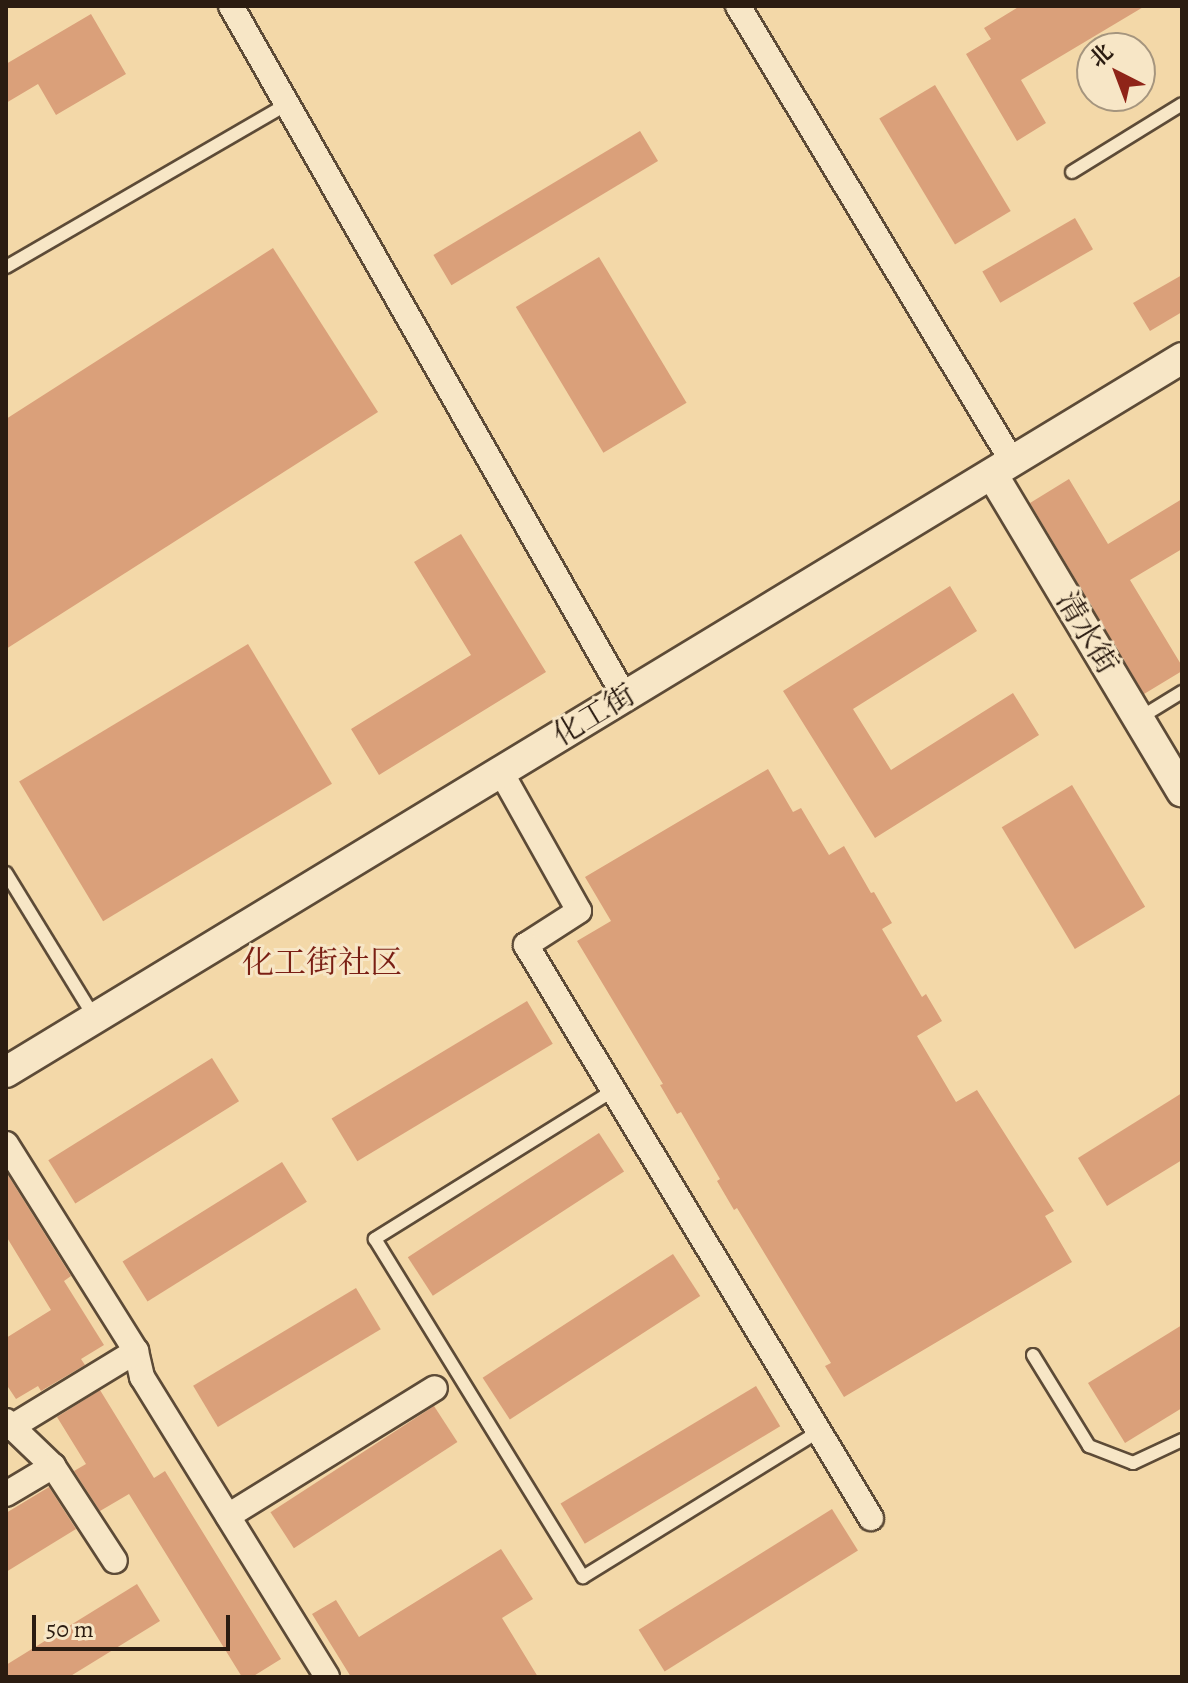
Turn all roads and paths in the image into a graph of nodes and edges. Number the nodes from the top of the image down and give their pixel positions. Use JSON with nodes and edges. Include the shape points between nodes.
{"nodes":[{"id":1,"x":231,"y":6,"type":"edge"},
{"id":2,"x":738,"y":6,"type":"edge"},
{"id":3,"x":287,"y":104,"type":"junction"},
{"id":4,"x":1182,"y":104,"type":"edge"},
{"id":5,"x":1072,"y":172,"type":"dead end"},
{"id":6,"x":6,"y":267,"type":"edge"},
{"id":7,"x":1182,"y":358,"type":"edge"},
{"id":8,"x":1002,"y":468,"type":"junction"},
{"id":9,"x":1182,"y":692,"type":"edge"},
{"id":10,"x":625,"y":697,"type":"junction"},
{"id":11,"x":1138,"y":719,"type":"junction"},
{"id":12,"x":501,"y":772,"type":"junction"},
{"id":13,"x":1182,"y":792,"type":"edge"},
{"id":14,"x":6,"y":873,"type":"edge"},
{"id":15,"x":95,"y":1018,"type":"junction"},
{"id":16,"x":6,"y":1072,"type":"edge"},
{"id":17,"x":614,"y":1090,"type":"junction"},
{"id":18,"x":6,"y":1144,"type":"edge"},
{"id":19,"x":136,"y":1351,"type":"junction"},
{"id":20,"x":1033,"y":1355,"type":"dead end"},
{"id":21,"x":435,"y":1388,"type":"dead end"},
{"id":22,"x":8,"y":1425,"type":"edge"},
{"id":23,"x":819,"y":1431,"type":"junction"},
{"id":24,"x":1182,"y":1440,"type":"edge"},
{"id":25,"x":53,"y":1466,"type":"junction"},
{"id":26,"x":6,"y":1494,"type":"edge"},
{"id":27,"x":228,"y":1516,"type":"junction"},
{"id":28,"x":871,"y":1518,"type":"dead end"},
{"id":29,"x":115,"y":1561,"type":"dead end"},
{"id":30,"x":327,"y":1677,"type":"edge"}],
"edges":[{"from":1,"to":3,"type":"street"},
{"from":2,"to":8,"type":"street"},
{"from":3,"to":6,"type":"lane"},
{"from":3,"to":10,"type":"street"},
{"from":4,"to":5,"type":"lane"},
{"from":7,"to":8,"type":"street","name":"化工街"},
{"from":8,"to":10,"type":"street","name":"化工街"},
{"from":8,"to":11,"type":"street","name":"清水街"},
{"from":9,"to":11,"type":"lane"},
{"from":10,"to":12,"type":"street","name":"化工街"},
{"from":11,"to":13,"type":"street","name":"清水街"},
{"from":12,"to":15,"type":"street","name":"化工街"},
{"from":12,"to":17,"type":"street","via":[[579,911],[526,945]]},
{"from":14,"to":15,"type":"lane"},
{"from":15,"to":16,"type":"street","name":"化工街"},
{"from":17,"to":23,"type":"street"},
{"from":17,"to":23,"type":"lane","via":[[375,1239],[583,1577]]},
{"from":18,"to":19,"type":"street"},
{"from":19,"to":22,"type":"street"},
{"from":19,"to":27,"type":"street","via":[[142,1377]]},
{"from":20,"to":24,"type":"lane","via":[[1089,1446],[1133,1463]]},
{"from":21,"to":27,"type":"street"},
{"from":22,"to":25,"type":"street"},
{"from":23,"to":28,"type":"street"},
{"from":25,"to":26,"type":"street"},
{"from":25,"to":29,"type":"street"},
{"from":27,"to":30,"type":"street"}]}
